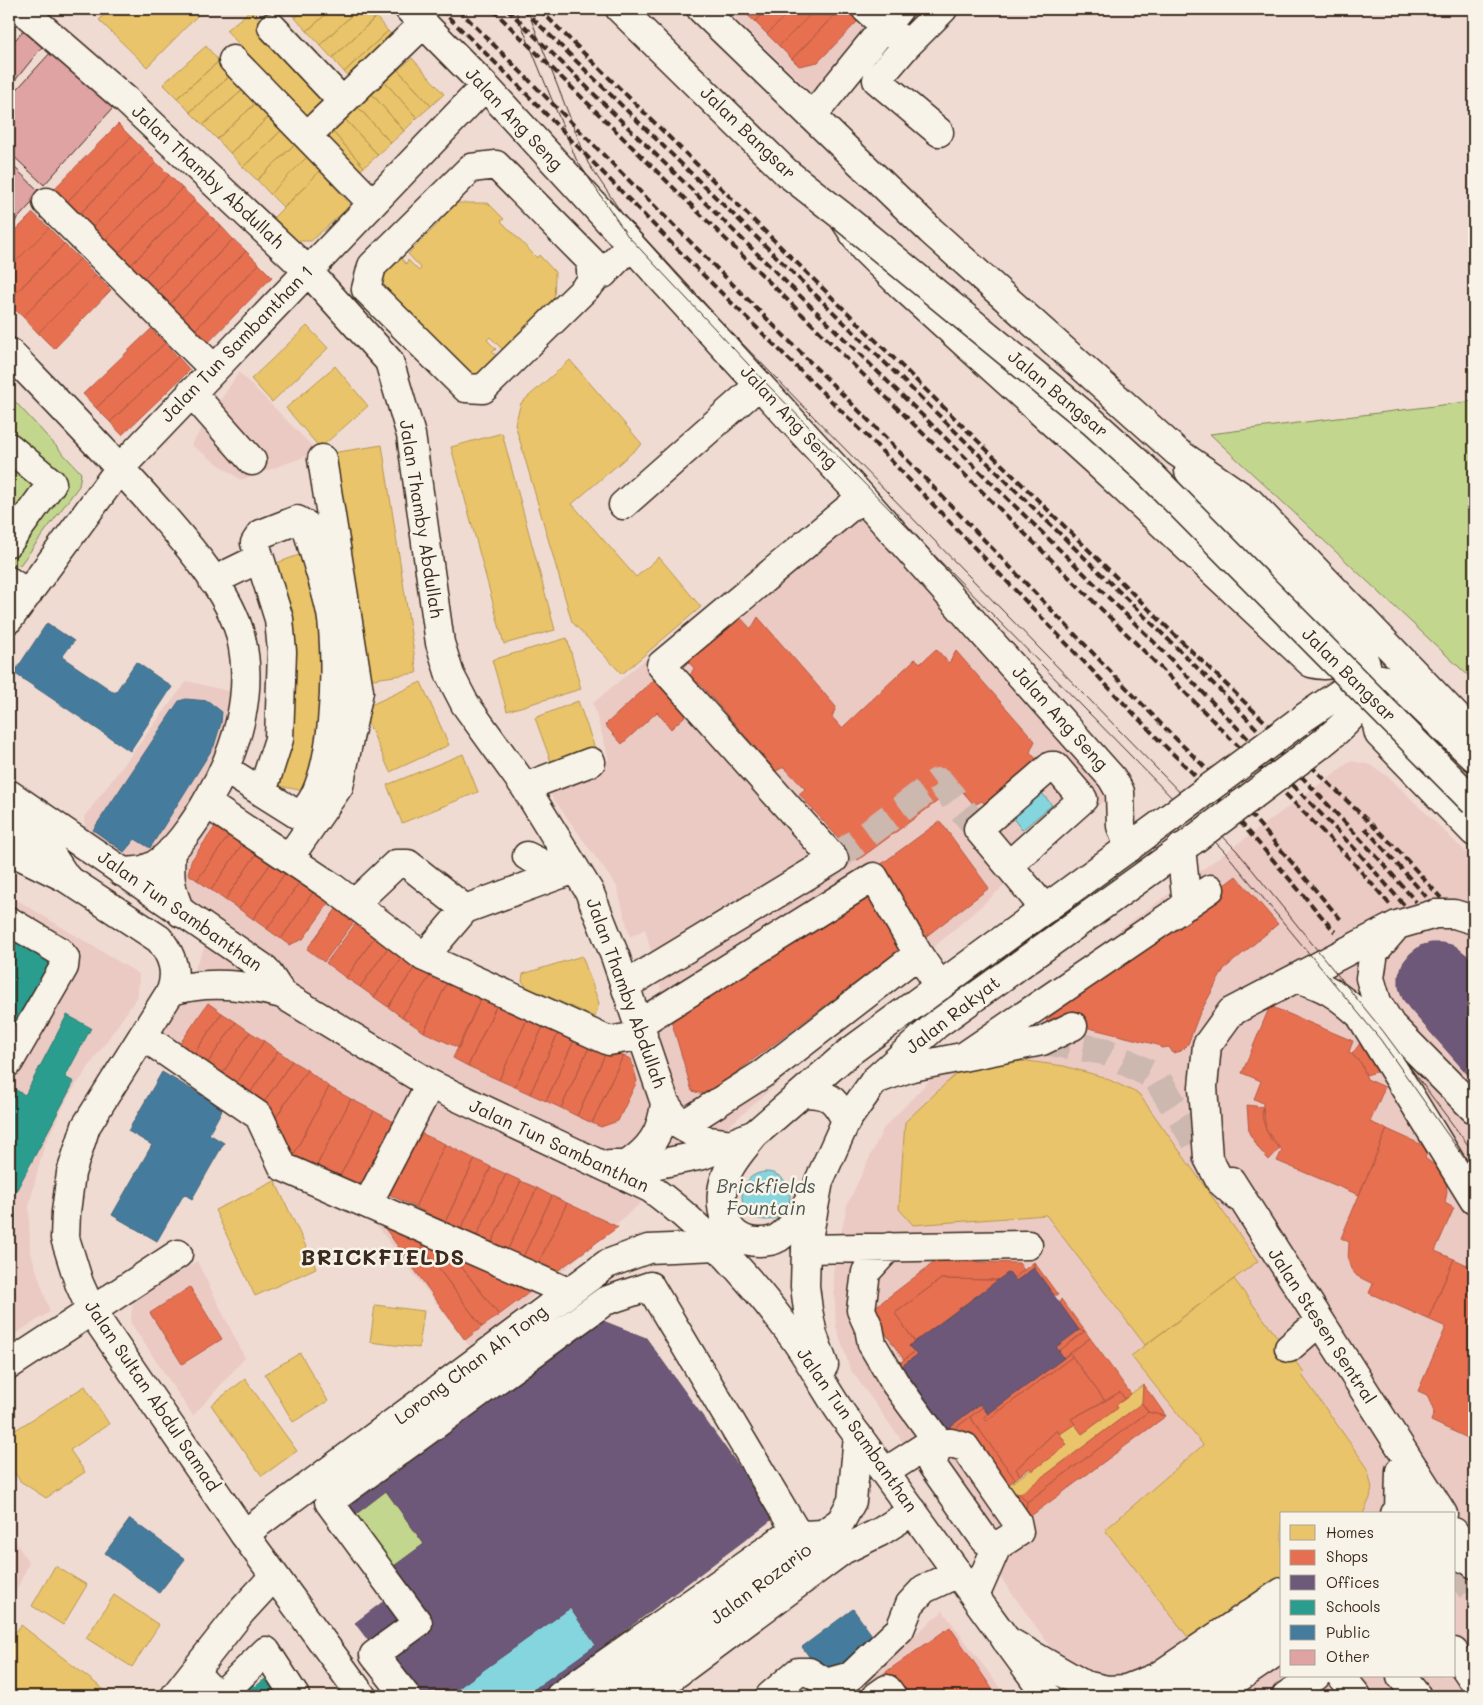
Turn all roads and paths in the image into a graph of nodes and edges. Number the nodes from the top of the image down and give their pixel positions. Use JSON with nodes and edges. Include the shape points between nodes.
{"nodes":[{"id":1,"x":21,"y":9,"type":"edge"},
{"id":2,"x":620,"y":9,"type":"edge"},
{"id":3,"x":701,"y":9,"type":"edge"},
{"id":4,"x":943,"y":9,"type":"edge"},
{"id":5,"x":883,"y":15,"type":"edge"},
{"id":6,"x":416,"y":16,"type":"edge"},
{"id":7,"x":272,"y":27,"type":"dead end"},
{"id":8,"x":907,"y":45,"type":"junction"},
{"id":9,"x":233,"y":60,"type":"dead end"},
{"id":10,"x":485,"y":86,"type":"junction"},
{"id":11,"x":342,"y":101,"type":"junction"},
{"id":12,"x":812,"y":116,"type":"junction"},
{"id":13,"x":939,"y":132,"type":"dead end"},
{"id":14,"x":308,"y":135,"type":"junction"},
{"id":15,"x":47,"y":202,"type":"dead end"},
{"id":16,"x":372,"y":203,"type":"junction"},
{"id":17,"x":842,"y":216,"type":"junction"},
{"id":18,"x":625,"y":239,"type":"junction"},
{"id":19,"x":585,"y":256,"type":"junction"},
{"id":20,"x":307,"y":270,"type":"junction"},
{"id":21,"x":9,"y":352,"type":"edge"},
{"id":22,"x":213,"y":368,"type":"junction"},
{"id":23,"x":759,"y":385,"type":"junction"},
{"id":24,"x":191,"y":392,"type":"junction"},
{"id":25,"x":9,"y":448,"type":"edge"},
{"id":26,"x":1177,"y":452,"type":"junction"},
{"id":27,"x":322,"y":459,"type":"dead end"},
{"id":28,"x":252,"y":461,"type":"dead end"},
{"id":29,"x":120,"y":468,"type":"junction"},
{"id":30,"x":862,"y":497,"type":"junction"},
{"id":31,"x":623,"y":504,"type":"dead end"},
{"id":32,"x":14,"y":525,"type":"edge"},
{"id":33,"x":258,"y":558,"type":"junction"},
{"id":34,"x":213,"y":581,"type":"junction"},
{"id":35,"x":19,"y":588,"type":"edge"},
{"id":36,"x":9,"y":619,"type":"edge"},
{"id":37,"x":1343,"y":627,"type":"junction"},
{"id":38,"x":1311,"y":663,"type":"junction"},
{"id":39,"x":1368,"y":677,"type":"junction"},
{"id":40,"x":1406,"y":691,"type":"junction"},
{"id":41,"x":1465,"y":716,"type":"edge"},
{"id":42,"x":1302,"y":720,"type":"junction"},
{"id":43,"x":1379,"y":734,"type":"junction"},
{"id":44,"x":1474,"y":735,"type":"edge"},
{"id":45,"x":1322,"y":743,"type":"junction"},
{"id":46,"x":1474,"y":757,"type":"edge"},
{"id":47,"x":591,"y":762,"type":"dead end"},
{"id":48,"x":226,"y":770,"type":"junction"},
{"id":49,"x":525,"y":787,"type":"junction"},
{"id":50,"x":262,"y":792,"type":"junction"},
{"id":51,"x":9,"y":794,"type":"edge"},
{"id":52,"x":1474,"y":802,"type":"edge"},
{"id":53,"x":206,"y":803,"type":"junction"},
{"id":54,"x":9,"y":821,"type":"edge"},
{"id":55,"x":1474,"y":832,"type":"edge"},
{"id":56,"x":1186,"y":845,"type":"junction"},
{"id":57,"x":1129,"y":848,"type":"junction"},
{"id":58,"x":9,"y":850,"type":"edge"},
{"id":59,"x":171,"y":851,"type":"junction"},
{"id":60,"x":527,"y":856,"type":"dead end"},
{"id":61,"x":289,"y":858,"type":"junction"},
{"id":62,"x":1010,"y":865,"type":"junction"},
{"id":63,"x":575,"y":869,"type":"junction"},
{"id":64,"x":122,"y":872,"type":"junction"},
{"id":65,"x":66,"y":878,"type":"junction"},
{"id":66,"x":1210,"y":890,"type":"dead end"},
{"id":67,"x":354,"y":904,"type":"junction"},
{"id":68,"x":1186,"y":905,"type":"junction"},
{"id":69,"x":465,"y":909,"type":"junction"},
{"id":70,"x":1045,"y":909,"type":"junction"},
{"id":71,"x":182,"y":913,"type":"junction"},
{"id":72,"x":1474,"y":920,"type":"edge"},
{"id":73,"x":9,"y":921,"type":"edge"},
{"id":74,"x":1397,"y":925,"type":"junction"},
{"id":75,"x":918,"y":954,"type":"junction"},
{"id":76,"x":424,"y":957,"type":"junction"},
{"id":77,"x":1296,"y":978,"type":"junction"},
{"id":78,"x":626,"y":985,"type":"junction"},
{"id":79,"x":940,"y":986,"type":"junction"},
{"id":80,"x":171,"y":991,"type":"junction"},
{"id":81,"x":282,"y":994,"type":"junction"},
{"id":82,"x":1073,"y":1026,"type":"dead end"},
{"id":83,"x":641,"y":1029,"type":"junction"},
{"id":84,"x":143,"y":1036,"type":"junction"},
{"id":85,"x":966,"y":1054,"type":"junction"},
{"id":86,"x":9,"y":1062,"type":"edge"},
{"id":87,"x":875,"y":1080,"type":"junction"},
{"id":88,"x":430,"y":1084,"type":"junction"},
{"id":89,"x":803,"y":1093,"type":"junction"},
{"id":90,"x":665,"y":1103,"type":"junction"},
{"id":91,"x":1474,"y":1109,"type":"edge"},
{"id":92,"x":846,"y":1121,"type":"junction"},
{"id":93,"x":681,"y":1126,"type":"junction"},
{"id":94,"x":744,"y":1139,"type":"junction"},
{"id":95,"x":612,"y":1165,"type":"junction"},
{"id":96,"x":819,"y":1181,"type":"junction"},
{"id":97,"x":1474,"y":1200,"type":"edge"},
{"id":98,"x":368,"y":1204,"type":"junction"},
{"id":99,"x":1028,"y":1244,"type":"dead end"},
{"id":100,"x":718,"y":1246,"type":"junction"},
{"id":101,"x":889,"y":1247,"type":"junction"},
{"id":102,"x":806,"y":1249,"type":"junction"},
{"id":103,"x":178,"y":1254,"type":"dead end"},
{"id":104,"x":614,"y":1261,"type":"junction"},
{"id":105,"x":568,"y":1292,"type":"junction"},
{"id":106,"x":620,"y":1296,"type":"junction"},
{"id":107,"x":92,"y":1312,"type":"junction"},
{"id":108,"x":1319,"y":1322,"type":"junction"},
{"id":109,"x":499,"y":1343,"type":"junction"},
{"id":110,"x":1289,"y":1348,"type":"dead end"},
{"id":111,"x":524,"y":1360,"type":"junction"},
{"id":112,"x":9,"y":1365,"type":"edge"},
{"id":113,"x":841,"y":1413,"type":"junction"},
{"id":114,"x":858,"y":1436,"type":"junction"},
{"id":115,"x":939,"y":1443,"type":"junction"},
{"id":116,"x":372,"y":1454,"type":"junction"},
{"id":117,"x":1408,"y":1470,"type":"junction"},
{"id":118,"x":884,"y":1472,"type":"junction"},
{"id":119,"x":913,"y":1511,"type":"junction"},
{"id":120,"x":1408,"y":1511,"type":"edge"},
{"id":121,"x":1441,"y":1512,"type":"edge"},
{"id":122,"x":795,"y":1530,"type":"junction"},
{"id":123,"x":244,"y":1534,"type":"junction"},
{"id":124,"x":823,"y":1534,"type":"junction"},
{"id":125,"x":1456,"y":1536,"type":"edge"},
{"id":126,"x":997,"y":1546,"type":"junction"},
{"id":127,"x":1467,"y":1560,"type":"edge"},
{"id":128,"x":958,"y":1573,"type":"junction"},
{"id":129,"x":274,"y":1576,"type":"junction"},
{"id":130,"x":1280,"y":1593,"type":"edge"},
{"id":131,"x":974,"y":1596,"type":"junction"},
{"id":132,"x":1280,"y":1621,"type":"edge"},
{"id":133,"x":1006,"y":1640,"type":"junction"},
{"id":134,"x":1280,"y":1649,"type":"edge"},
{"id":135,"x":374,"y":1655,"type":"junction"},
{"id":136,"x":1456,"y":1655,"type":"edge"},
{"id":137,"x":194,"y":1672,"type":"junction"},
{"id":138,"x":346,"y":1674,"type":"junction"},
{"id":139,"x":1313,"y":1678,"type":"edge"},
{"id":140,"x":1343,"y":1678,"type":"edge"},
{"id":141,"x":1403,"y":1678,"type":"edge"},
{"id":142,"x":1474,"y":1681,"type":"edge"},
{"id":143,"x":1218,"y":1683,"type":"edge"},
{"id":144,"x":574,"y":1692,"type":"edge"},
{"id":145,"x":629,"y":1693,"type":"edge"},
{"id":146,"x":1048,"y":1695,"type":"edge"},
{"id":147,"x":1290,"y":1695,"type":"edge"},
{"id":148,"x":175,"y":1696,"type":"edge"},
{"id":149,"x":295,"y":1696,"type":"edge"},
{"id":150,"x":362,"y":1696,"type":"edge"},
{"id":151,"x":406,"y":1696,"type":"edge"},
{"id":152,"x":770,"y":1696,"type":"edge"},
{"id":153,"x":877,"y":1696,"type":"edge"},
{"id":154,"x":892,"y":1696,"type":"edge"},
{"id":155,"x":1172,"y":1696,"type":"edge"},
{"id":156,"x":1357,"y":1696,"type":"edge"},
{"id":157,"x":1417,"y":1696,"type":"edge"}],
"edges":[{"from":1,"to":20,"type":"main road","name":"Jalan Thamby Abdullah","via":[[126,100]]},
{"from":2,"to":17,"type":"main road","name":"Jalan Bangsar","via":[[786,172]]},
{"from":3,"to":12,"type":"main road","name":"Jalan Bangsar"},
{"from":4,"to":8,"type":"main road"},
{"from":5,"to":8,"type":"main road"},
{"from":5,"to":12,"type":"main road"},
{"from":6,"to":10,"type":"main road","name":"Jalan Ang Seng"},
{"from":6,"to":11,"type":"main road"},
{"from":7,"to":11,"type":"main road"},
{"from":8,"to":13,"type":"main road","via":[[877,80]]},
{"from":9,"to":14,"type":"main road"},
{"from":10,"to":16,"type":"main road","name":"Jalan Tun Sambanthan 1"},
{"from":10,"to":18,"type":"main road","name":"Jalan Ang Seng"},
{"from":11,"to":14,"type":"main road"},
{"from":12,"to":26,"type":"main road","name":"Jalan Bangsar","via":[[931,231]]},
{"from":14,"to":16,"type":"main road"},
{"from":15,"to":22,"type":"main road"},
{"from":16,"to":20,"type":"main road","name":"Jalan Tun Sambanthan 1"},
{"from":17,"to":38,"type":"main road","via":[[864,249],[903,287]]},
{"from":17,"to":52,"type":"main road","name":"Jalan Bangsar","bridge":true,"via":[[1093,422],[1147,471]]},
{"from":18,"to":19,"type":"main road","via":[[603,274]]},
{"from":18,"to":23,"type":"main road","name":"Jalan Ang Seng"},
{"from":19,"to":19,"type":"main road","via":[[592,282],[483,389],[466,388],[366,289],[372,266],[471,168],[496,166]]},
{"from":20,"to":22,"type":"main road","name":"Jalan Tun Sambanthan 1"},
{"from":20,"to":49,"type":"main road","name":"Jalan Thamby Abdullah","via":[[389,361],[411,436],[440,643],[450,675],[465,704]]},
{"from":21,"to":29,"type":"main road"},
{"from":22,"to":24,"type":"main road","name":"Jalan Tun Sambanthan 1"},
{"from":23,"to":30,"type":"main road","name":"Jalan Ang Seng"},
{"from":23,"to":31,"type":"main road"},
{"from":24,"to":28,"type":"main road"},
{"from":24,"to":29,"type":"main road","name":"Jalan Tun Sambanthan 1"},
{"from":25,"to":32,"type":"main road","via":[[52,484]]},
{"from":26,"to":37,"type":"main road","via":[[1199,488]]},
{"from":26,"to":41,"type":"main road","name":"Jalan Bangsar","via":[[1250,502]]},
{"from":27,"to":61,"type":"main road","via":[[359,691],[339,786]]},
{"from":29,"to":34,"type":"main road","via":[[178,534]]},
{"from":29,"to":35,"type":"main road","name":"Jalan Tun Sambanthan 1"},
{"from":30,"to":57,"type":"main road","name":"Jalan Ang Seng","via":[[1112,778],[1120,792],[1121,826]]},
{"from":30,"to":78,"type":"main road","via":[[661,665],[834,859]]},
{"from":33,"to":34,"type":"main road"},
{"from":33,"to":50,"type":"main road","via":[[278,619],[282,652],[279,739]]},
{"from":33,"to":50,"type":"main road","via":[[255,543],[261,534],[297,520],[306,525],[331,614],[334,659],[334,703],[324,775],[298,814],[293,814]]},
{"from":34,"to":48,"type":"main road","via":[[241,636],[244,660],[241,719]]},
{"from":35,"to":36,"type":"main road","name":"Jalan Tun Sambanthan 1"},
{"from":37,"to":38,"type":"main road","via":[[1345,643],[1340,656],[1325,666]]},
{"from":37,"to":39,"type":"main road","via":[[1362,652]]},
{"from":38,"to":42,"type":"main road","via":[[1314,686]]},
{"from":39,"to":40,"type":"main road","via":[[1398,684]]},
{"from":39,"to":42,"type":"main road","name":"Jalan Rakyat","via":[[1351,684]]},
{"from":39,"to":45,"type":"main road","name":"Jalan Rakyat","via":[[1365,699],[1358,710]]},
{"from":40,"to":43,"type":"main road","via":[[1385,698],[1378,717]]},
{"from":40,"to":46,"type":"main road"},
{"from":41,"to":44,"type":"main road","name":"Jalan Bangsar"},
{"from":42,"to":57,"type":"main road","name":"Jalan Rakyat","bridge":true},
{"from":43,"to":45,"type":"main road","via":[[1359,733]]},
{"from":43,"to":55,"type":"main road"},
{"from":45,"to":56,"type":"main road","name":"Jalan Rakyat","bridge":true},
{"from":47,"to":49,"type":"main road"},
{"from":48,"to":50,"type":"main road"},
{"from":48,"to":53,"type":"main road"},
{"from":49,"to":63,"type":"main road","name":"Jalan Thamby Abdullah"},
{"from":51,"to":64,"type":"main road","name":"Jalan Tun Sambanthan"},
{"from":53,"to":59,"type":"main road"},
{"from":53,"to":61,"type":"main road"},
{"from":54,"to":65,"type":"main road","via":[[46,847]]},
{"from":56,"to":68,"type":"main road"},
{"from":56,"to":87,"type":"main road","name":"Jalan Rakyat","via":[[936,1024]]},
{"from":57,"to":70,"type":"main road","name":"Jalan Rakyat"},
{"from":58,"to":65,"type":"main road","name":"Jalan Tun Sambanthan"},
{"from":59,"to":64,"type":"main road","via":[[158,864]]},
{"from":59,"to":71,"type":"main road","via":[[169,878]]},
{"from":60,"to":63,"type":"main road","via":[[553,869]]},
{"from":61,"to":67,"type":"main road"},
{"from":62,"to":62,"type":"main road","via":[[1080,803],[1082,796],[1055,766],[1051,766],[978,829]]},
{"from":62,"to":70,"type":"main road"},
{"from":63,"to":69,"type":"main road"},
{"from":63,"to":78,"type":"main road","name":"Jalan Thamby Abdullah","via":[[589,891]]},
{"from":64,"to":71,"type":"main road","name":"Jalan Tun Sambanthan"},
{"from":65,"to":80,"type":"main road","name":"Jalan Tun Sambanthan","via":[[159,939],[173,962],[175,980]]},
{"from":66,"to":68,"type":"main road"},
{"from":67,"to":69,"type":"main road","via":[[396,864],[408,864]]},
{"from":67,"to":76,"type":"main road"},
{"from":68,"to":85,"type":"main road"},
{"from":69,"to":76,"type":"main road"},
{"from":70,"to":79,"type":"main road","name":"Jalan Rakyat"},
{"from":71,"to":81,"type":"main road","name":"Jalan Tun Sambanthan","via":[[265,969]]},
{"from":72,"to":74,"type":"main road","via":[[1454,914],[1435,914]]},
{"from":73,"to":86,"type":"main road","via":[[59,951],[65,958],[64,967]]},
{"from":74,"to":77,"type":"main road"},
{"from":74,"to":91,"type":"main road","via":[[1374,952],[1370,978],[1377,1002],[1391,1025]]},
{"from":75,"to":79,"type":"main road"},
{"from":75,"to":83,"type":"main road","via":[[874,877]]},
{"from":75,"to":93,"type":"main road","via":[[764,1073]]},
{"from":76,"to":83,"type":"main road","via":[[609,1041]]},
{"from":77,"to":97,"type":"main road","via":[[1333,992],[1360,1015]]},
{"from":77,"to":108,"type":"main road","name":"Jalan Stesen Sentral","via":[[1231,1012],[1207,1045],[1203,1087],[1207,1135],[1238,1197]]},
{"from":78,"to":83,"type":"main road","name":"Jalan Thamby Abdullah"},
{"from":79,"to":89,"type":"main road","name":"Jalan Rakyat","via":[[848,1053]]},
{"from":80,"to":81,"type":"main road","via":[[190,985],[234,984]]},
{"from":80,"to":84,"type":"main road","name":"Jalan Sultan Abdul Samad"},
{"from":81,"to":88,"type":"main road","name":"Jalan Tun Sambanthan"},
{"from":82,"to":85,"type":"main road","via":[[1042,1041]]},
{"from":83,"to":90,"type":"main road","name":"Jalan Thamby Abdullah"},
{"from":84,"to":98,"type":"main road","via":[[259,1116],[283,1166]]},
{"from":84,"to":107,"type":"main road","name":"Jalan Sultan Abdul Samad","via":[[86,1126],[71,1173],[65,1238]]},
{"from":85,"to":87,"type":"main road"},
{"from":87,"to":92,"type":"main road","name":"Jalan Rakyat"},
{"from":88,"to":95,"type":"main road","name":"Jalan Tun Sambanthan"},
{"from":88,"to":98,"type":"main road"},
{"from":89,"to":92,"type":"main road","via":[[820,1093],[832,1099]]},
{"from":89,"to":94,"type":"main road","name":"Jalan Rakyat"},
{"from":90,"to":93,"type":"main road","name":"Jalan Thamby Abdullah"},
{"from":90,"to":95,"type":"main road","name":"Jalan Thamby Abdullah","via":[[663,1120],[654,1142],[638,1157]]},
{"from":92,"to":96,"type":"main road","name":"Jalan Rakyat"},
{"from":93,"to":94,"type":"main road","name":"Jalan Thamby Abdullah","via":[[708,1141]]},
{"from":94,"to":95,"type":"main road","name":"Jalan Rakyat","via":[[703,1155],[653,1165]]},
{"from":94,"to":96,"type":"main road","via":[[730,1166],[720,1202],[723,1216],[740,1237],[752,1242],[777,1239],[799,1217]]},
{"from":95,"to":100,"type":"main road","name":"Jalan Tun Sambanthan","via":[[650,1188]]},
{"from":96,"to":102,"type":"main road","name":"Jalan Rakyat"},
{"from":98,"to":105,"type":"main road"},
{"from":99,"to":101,"type":"main road"},
{"from":100,"to":104,"type":"main road","name":"Lorong Chan Ah Tong","via":[[648,1249]]},
{"from":100,"to":113,"type":"main road","name":"Jalan Tun Sambanthan","via":[[796,1342]]},
{"from":101,"to":102,"type":"main road"},
{"from":101,"to":115,"type":"main road","via":[[866,1272],[861,1310],[872,1344],[895,1383]]},
{"from":102,"to":113,"type":"main road","name":"Jalan Rakyat","via":[[805,1286],[813,1335]]},
{"from":103,"to":107,"type":"main road"},
{"from":104,"to":105,"type":"main road","name":"Lorong Chan Ah Tong"},
{"from":104,"to":106,"type":"main road","via":[[614,1276]]},
{"from":105,"to":109,"type":"main road","name":"Lorong Chan Ah Tong"},
{"from":106,"to":111,"type":"main road","via":[[605,1301]]},
{"from":106,"to":122,"type":"main road","via":[[650,1286]]},
{"from":107,"to":112,"type":"main road"},
{"from":107,"to":123,"type":"main road","name":"Jalan Sultan Abdul Samad"},
{"from":108,"to":110,"type":"main road"},
{"from":108,"to":117,"type":"main road","name":"Jalan Stesen Sentral"},
{"from":109,"to":111,"type":"main road"},
{"from":109,"to":116,"type":"main road","name":"Lorong Chan Ah Tong"},
{"from":111,"to":116,"type":"main road"},
{"from":113,"to":114,"type":"main road","name":"Jalan Tun Sambanthan"},
{"from":114,"to":118,"type":"main road","name":"Jalan Tun Sambanthan"},
{"from":114,"to":124,"type":"main road","name":"Jalan Rozario","via":[[852,1501],[841,1521]]},
{"from":115,"to":118,"type":"main road","via":[[932,1442]]},
{"from":115,"to":126,"type":"main road","via":[[932,1465],[985,1540]]},
{"from":115,"to":126,"type":"main road","via":[[965,1447],[1017,1522],[1019,1532]]},
{"from":116,"to":123,"type":"main road","name":"Lorong Chan Ah Tong"},
{"from":116,"to":135,"type":"main road","via":[[329,1502],[418,1623]]},
{"from":117,"to":120,"type":"main road"},
{"from":117,"to":121,"type":"main road","name":"Jalan Stesen Sentral"},
{"from":118,"to":119,"type":"main road","name":"Jalan Tun Sambanthan"},
{"from":119,"to":128,"type":"main road","name":"Jalan Tun Sambanthan"},
{"from":119,"to":145,"type":"main road","name":"Jalan Rozario","via":[[843,1550]]},
{"from":122,"to":124,"type":"main road","via":[[803,1535]]},
{"from":122,"to":144,"type":"main road"},
{"from":123,"to":129,"type":"main road","name":"Jalan Sultan Abdul Samad"},
{"from":124,"to":145,"type":"main road","name":"Jalan Rozario","via":[[804,1554]]},
{"from":125,"to":127,"type":"main road"},
{"from":126,"to":131,"type":"main road"},
{"from":128,"to":131,"type":"main road","name":"Jalan Tun Sambanthan"},
{"from":128,"to":152,"type":"main road","via":[[924,1589],[910,1604],[900,1629],[851,1676],[826,1683],[809,1672],[798,1672]]},
{"from":129,"to":137,"type":"main road"},
{"from":129,"to":138,"type":"main road","name":"Jalan Sultan Abdul Samad"},
{"from":130,"to":133,"type":"main road","via":[[1157,1677],[1126,1689],[1107,1690],[1084,1685]]},
{"from":131,"to":133,"type":"main road","name":"Jalan Tun Sambanthan"},
{"from":132,"to":143,"type":"main road"},
{"from":133,"to":146,"type":"main road","name":"Jalan Tun Sambanthan"},
{"from":134,"to":143,"type":"main road"},
{"from":135,"to":138,"type":"main road"},
{"from":135,"to":151,"type":"main road"},
{"from":136,"to":142,"type":"main road"},
{"from":137,"to":148,"type":"main road"},
{"from":137,"to":149,"type":"main road","via":[[213,1692],[221,1695],[266,1652]]},
{"from":138,"to":150,"type":"main road","name":"Jalan Sultan Abdul Samad"},
{"from":139,"to":147,"type":"main road"},
{"from":140,"to":156,"type":"main road"},
{"from":141,"to":157,"type":"main road"},
{"from":143,"to":155,"type":"main road"},
{"from":153,"to":154,"type":"main road","via":[[887,1689]]}]}
